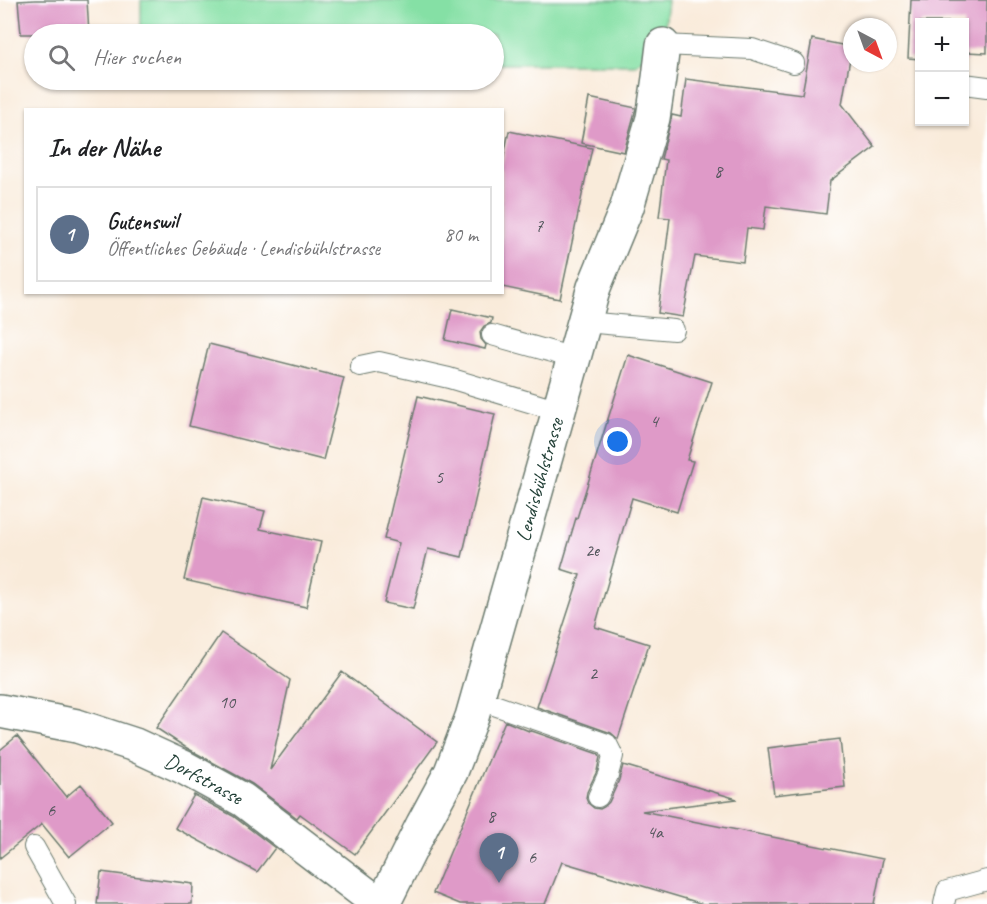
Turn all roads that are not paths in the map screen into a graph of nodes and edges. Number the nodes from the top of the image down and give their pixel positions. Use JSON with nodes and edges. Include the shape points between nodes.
{"nodes":[{"id":1,"x":663,"y":45,"type":"joint"},
{"id":2,"x":794,"y":63,"type":"dead end"},
{"id":3,"x":969,"y":85,"type":"edge"},
{"id":4,"x":987,"y":87,"type":"edge"},
{"id":5,"x":585,"y":322,"type":"junction"},
{"id":6,"x":674,"y":330,"type":"dead end"},
{"id":7,"x":492,"y":335,"type":"dead end"},
{"id":8,"x":574,"y":358,"type":"junction"},
{"id":9,"x":360,"y":366,"type":"dead end"},
{"id":10,"x":559,"y":411,"type":"junction"},
{"id":11,"x":477,"y":699,"type":"junction"},
{"id":12,"x":0,"y":711,"type":"edge"},
{"id":13,"x":598,"y":797,"type":"dead end"},
{"id":14,"x":34,"y":846,"type":"dead end"},
{"id":15,"x":987,"y":880,"type":"edge"},
{"id":16,"x":66,"y":904,"type":"edge"},
{"id":17,"x":381,"y":904,"type":"edge"},
{"id":18,"x":944,"y":904,"type":"edge"}],
"edges":[{"from":1,"to":2,"type":"lane","via":[[752,49]]},
{"from":1,"to":5,"type":"street","name":"Lendisbühlstrasse","via":[[653,118],[627,207],[594,287]]},
{"from":3,"to":4,"type":"lane"},
{"from":5,"to":6,"type":"lane"},
{"from":5,"to":8,"type":"street","name":"Lendisbühlstrasse"},
{"from":7,"to":8,"type":"lane"},
{"from":8,"to":10,"type":"street","name":"Lendisbühlstrasse"},
{"from":9,"to":10,"type":"lane","via":[[379,362]]},
{"from":10,"to":11,"type":"street","name":"Lendisbühlstrasse"},
{"from":11,"to":13,"type":"lane","via":[[607,744],[613,756]]},
{"from":11,"to":17,"type":"street","name":"Lendisbühlstrasse","via":[[451,772]]},
{"from":12,"to":17,"type":"street","name":"Dorfstrasse","via":[[77,726],[135,745],[183,767],[243,800]]},
{"from":14,"to":16,"type":"lane"},
{"from":15,"to":18,"type":"lane","via":[[947,891]]}]}
